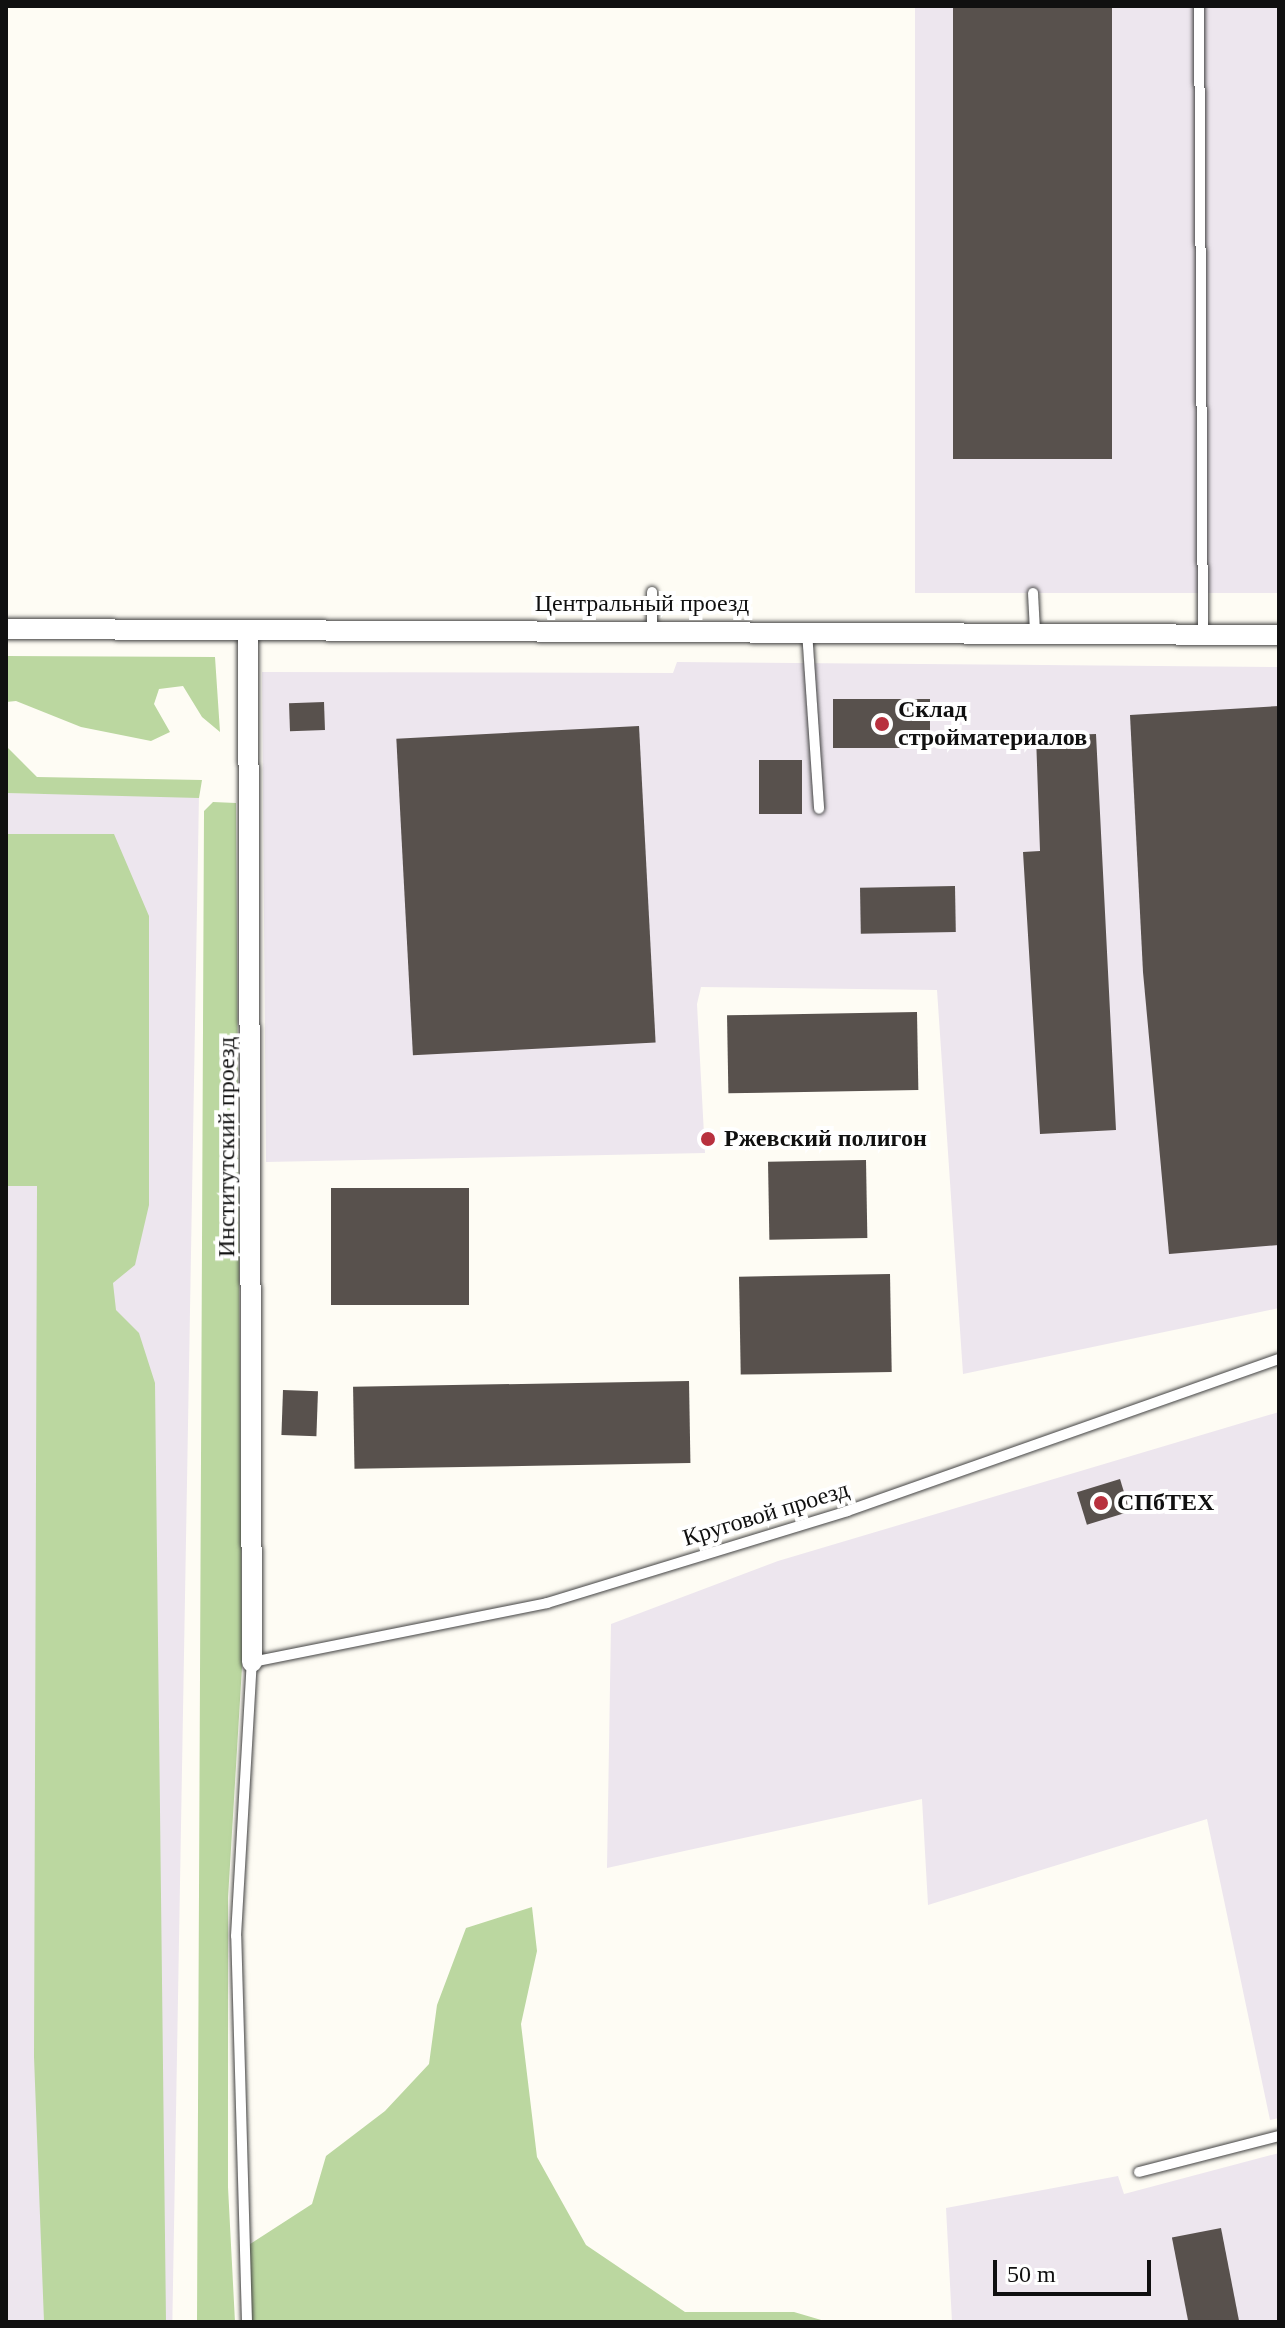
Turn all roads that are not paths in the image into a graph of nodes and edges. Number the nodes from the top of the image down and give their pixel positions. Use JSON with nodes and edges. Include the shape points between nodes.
{"nodes":[{"id":1,"x":1199,"y":6,"type":"edge"},
{"id":2,"x":652,"y":592,"type":"dead end"},
{"id":3,"x":1033,"y":593,"type":"dead end"},
{"id":4,"x":6,"y":629,"type":"edge"},
{"id":5,"x":807,"y":629,"type":"junction"},
{"id":6,"x":652,"y":630,"type":"junction"},
{"id":7,"x":248,"y":632,"type":"junction"},
{"id":8,"x":1035,"y":632,"type":"junction"},
{"id":9,"x":1203,"y":634,"type":"junction"},
{"id":10,"x":1279,"y":635,"type":"edge"},
{"id":11,"x":819,"y":809,"type":"dead end"},
{"id":12,"x":1279,"y":1359,"type":"edge"},
{"id":13,"x":252,"y":1662,"type":"junction"},
{"id":14,"x":1279,"y":2136,"type":"edge"},
{"id":15,"x":1139,"y":2172,"type":"dead end"},
{"id":16,"x":247,"y":2322,"type":"edge"}],
"edges":[{"from":1,"to":9,"type":"lane"},
{"from":2,"to":6,"type":"lane"},
{"from":3,"to":8,"type":"lane"},
{"from":4,"to":7,"type":"street","name":"Центральный проезд"},
{"from":5,"to":6,"type":"street","name":"Центральный проезд"},
{"from":5,"to":8,"type":"street","name":"Центральный проезд"},
{"from":5,"to":11,"type":"lane"},
{"from":6,"to":7,"type":"street","name":"Центральный проезд"},
{"from":7,"to":13,"type":"street","name":"Институтский проезд","via":[[260,1265]]},
{"from":8,"to":9,"type":"street","name":"Центральный проезд"},
{"from":9,"to":10,"type":"street","name":"Центральный проезд"},
{"from":12,"to":13,"type":"lane","name":"Круговой проезд","via":[[847,1511],[547,1603]]},
{"from":13,"to":16,"type":"lane","via":[[236,1936]]},
{"from":14,"to":15,"type":"lane"}]}
